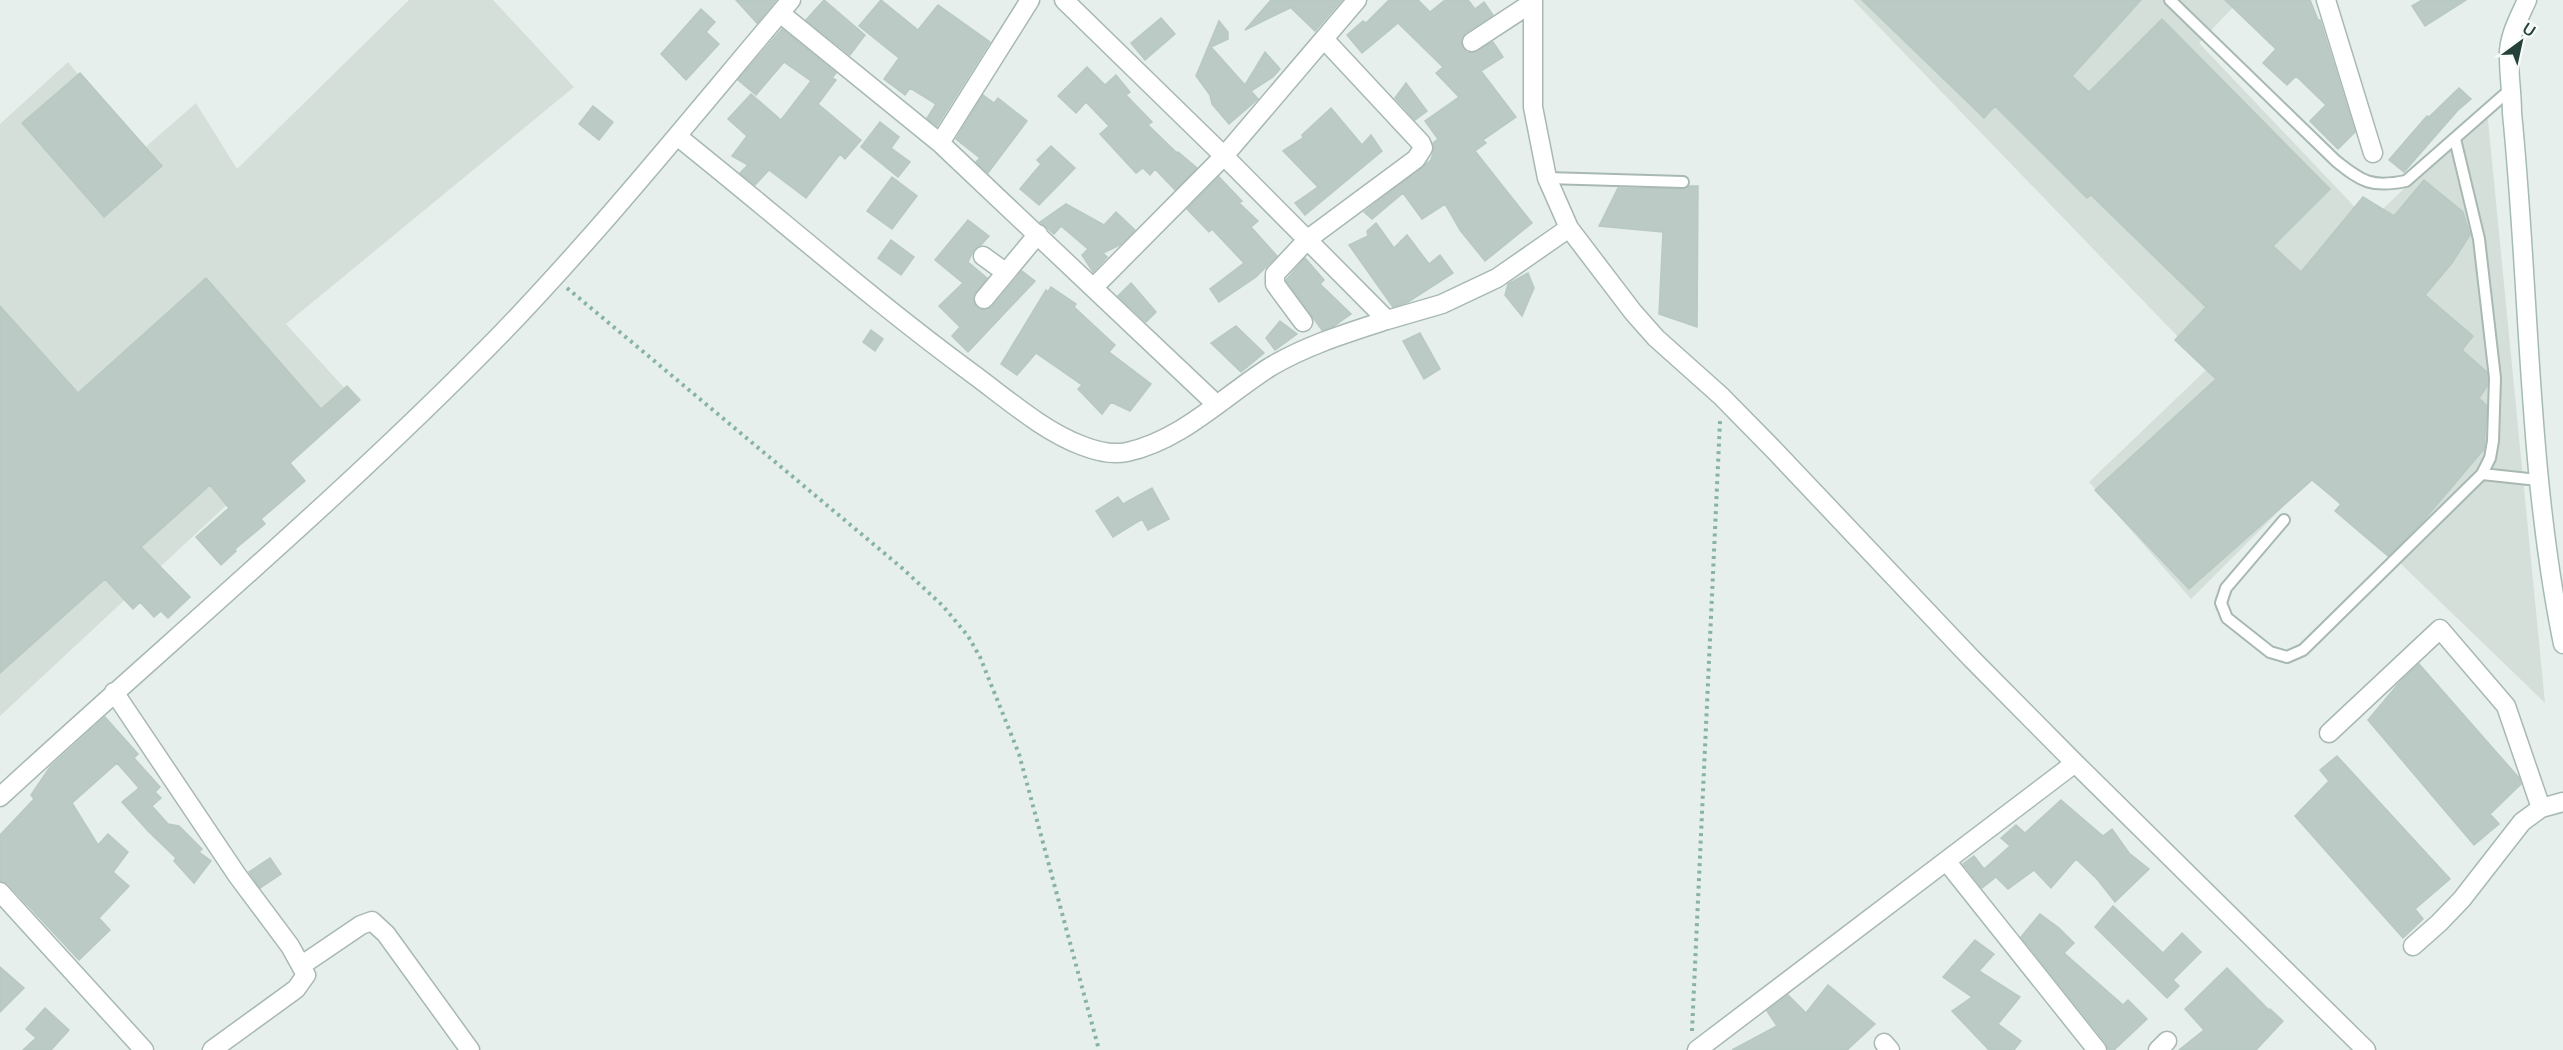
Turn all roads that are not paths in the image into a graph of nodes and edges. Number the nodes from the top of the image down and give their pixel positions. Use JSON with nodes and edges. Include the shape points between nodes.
{"nodes":[{"id":1,"x":1030,"y":0,"type":"edge"},
{"id":2,"x":1064,"y":0,"type":"edge"},
{"id":3,"x":1357,"y":0,"type":"edge"},
{"id":4,"x":2170,"y":0,"type":"edge"},
{"id":5,"x":2326,"y":0,"type":"edge"},
{"id":6,"x":2527,"y":0,"type":"edge"},
{"id":7,"x":1533,"y":1,"type":"edge"},
{"id":8,"x":785,"y":7,"type":"edge"},
{"id":9,"x":1324,"y":39,"type":"junction"},
{"id":10,"x":1472,"y":42,"type":"dead end"},
{"id":11,"x":2512,"y":88,"type":"junction"},
{"id":12,"x":677,"y":136,"type":"junction"},
{"id":13,"x":2455,"y":139,"type":"junction"},
{"id":14,"x":940,"y":143,"type":"junction"},
{"id":15,"x":2373,"y":153,"type":"dead end"},
{"id":16,"x":1224,"y":156,"type":"junction"},
{"id":17,"x":1547,"y":178,"type":"junction"},
{"id":18,"x":1683,"y":182,"type":"dead end"},
{"id":19,"x":1569,"y":228,"type":"junction"},
{"id":20,"x":1038,"y":234,"type":"junction"},
{"id":21,"x":1308,"y":239,"type":"junction"},
{"id":22,"x":983,"y":255,"type":"dead end"},
{"id":23,"x":1005,"y":272,"type":"junction"},
{"id":24,"x":1094,"y":287,"type":"junction"},
{"id":25,"x":984,"y":299,"type":"dead end"},
{"id":26,"x":1388,"y":320,"type":"junction"},
{"id":27,"x":1303,"y":322,"type":"dead end"},
{"id":28,"x":1217,"y":405,"type":"junction"},
{"id":29,"x":2482,"y":474,"type":"junction"},
{"id":30,"x":2538,"y":480,"type":"junction"},
{"id":31,"x":2284,"y":520,"type":"dead end"},
{"id":32,"x":2563,"y":645,"type":"edge"},
{"id":33,"x":114,"y":692,"type":"junction"},
{"id":34,"x":2329,"y":733,"type":"dead end"},
{"id":35,"x":2075,"y":763,"type":"junction"},
{"id":36,"x":0,"y":797,"type":"edge"},
{"id":37,"x":2563,"y":802,"type":"edge"},
{"id":38,"x":2541,"y":808,"type":"junction"},
{"id":39,"x":1947,"y":862,"type":"junction"},
{"id":40,"x":0,"y":892,"type":"edge"},
{"id":41,"x":2413,"y":946,"type":"dead end"},
{"id":42,"x":302,"y":965,"type":"junction"},
{"id":43,"x":1700,"y":1046,"type":"edge"},
{"id":44,"x":144,"y":1050,"type":"edge"},
{"id":45,"x":212,"y":1050,"type":"edge"},
{"id":46,"x":470,"y":1050,"type":"edge"},
{"id":47,"x":2097,"y":1050,"type":"edge"},
{"id":48,"x":2366,"y":1050,"type":"edge"}],
"edges":[{"from":1,"to":14,"type":"street"},
{"from":2,"to":16,"type":"street"},
{"from":3,"to":9,"type":"street"},
{"from":4,"to":13,"type":"lane","via":[[2359,179],[2388,184],[2406,181]]},
{"from":5,"to":15,"type":"street"},
{"from":6,"to":11,"type":"street","via":[[2508,56]]},
{"from":7,"to":10,"type":"street"},
{"from":7,"to":17,"type":"street","via":[[1533,107]]},
{"from":8,"to":12,"type":"street"},
{"from":8,"to":14,"type":"street"},
{"from":9,"to":16,"type":"street"},
{"from":9,"to":21,"type":"street","via":[[1423,148],[1416,159]]},
{"from":11,"to":13,"type":"lane"},
{"from":11,"to":30,"type":"street"},
{"from":12,"to":28,"type":"street","via":[[939,349],[1055,432],[1083,446],[1125,453],[1149,446]]},
{"from":12,"to":33,"type":"street","via":[[555,278],[421,413]]},
{"from":13,"to":29,"type":"lane","via":[[2479,239],[2496,378],[2493,441]]},
{"from":14,"to":20,"type":"street"},
{"from":16,"to":21,"type":"street"},
{"from":16,"to":24,"type":"street"},
{"from":17,"to":18,"type":"lane"},
{"from":17,"to":19,"type":"street"},
{"from":19,"to":26,"type":"street","via":[[1497,278],[1442,304]]},
{"from":19,"to":35,"type":"street","via":[[1656,338],[1721,396]]},
{"from":20,"to":23,"type":"street"},
{"from":20,"to":24,"type":"street"},
{"from":21,"to":26,"type":"street"},
{"from":21,"to":27,"type":"street","via":[[1275,274],[1274,280]]},
{"from":22,"to":23,"type":"street"},
{"from":23,"to":25,"type":"street"},
{"from":24,"to":28,"type":"street"},
{"from":26,"to":28,"type":"street","via":[[1287,358]]},
{"from":29,"to":30,"type":"lane"},
{"from":29,"to":31,"type":"lane","via":[[2303,650],[2287,657],[2270,652],[2228,618],[2221,603],[2226,588]]},
{"from":30,"to":32,"type":"street","via":[[2551,586]]},
{"from":33,"to":36,"type":"street"},
{"from":33,"to":42,"type":"street"},
{"from":34,"to":38,"type":"street","via":[[2440,629],[2505,706]]},
{"from":35,"to":39,"type":"street"},
{"from":35,"to":48,"type":"street"},
{"from":37,"to":38,"type":"street"},
{"from":38,"to":41,"type":"street","via":[[2522,822],[2478,880]]},
{"from":39,"to":43,"type":"street"},
{"from":39,"to":47,"type":"street"},
{"from":40,"to":44,"type":"street"},
{"from":42,"to":45,"type":"street","via":[[306,975],[296,989]]},
{"from":42,"to":46,"type":"street","via":[[372,921],[386,934]]}]}
